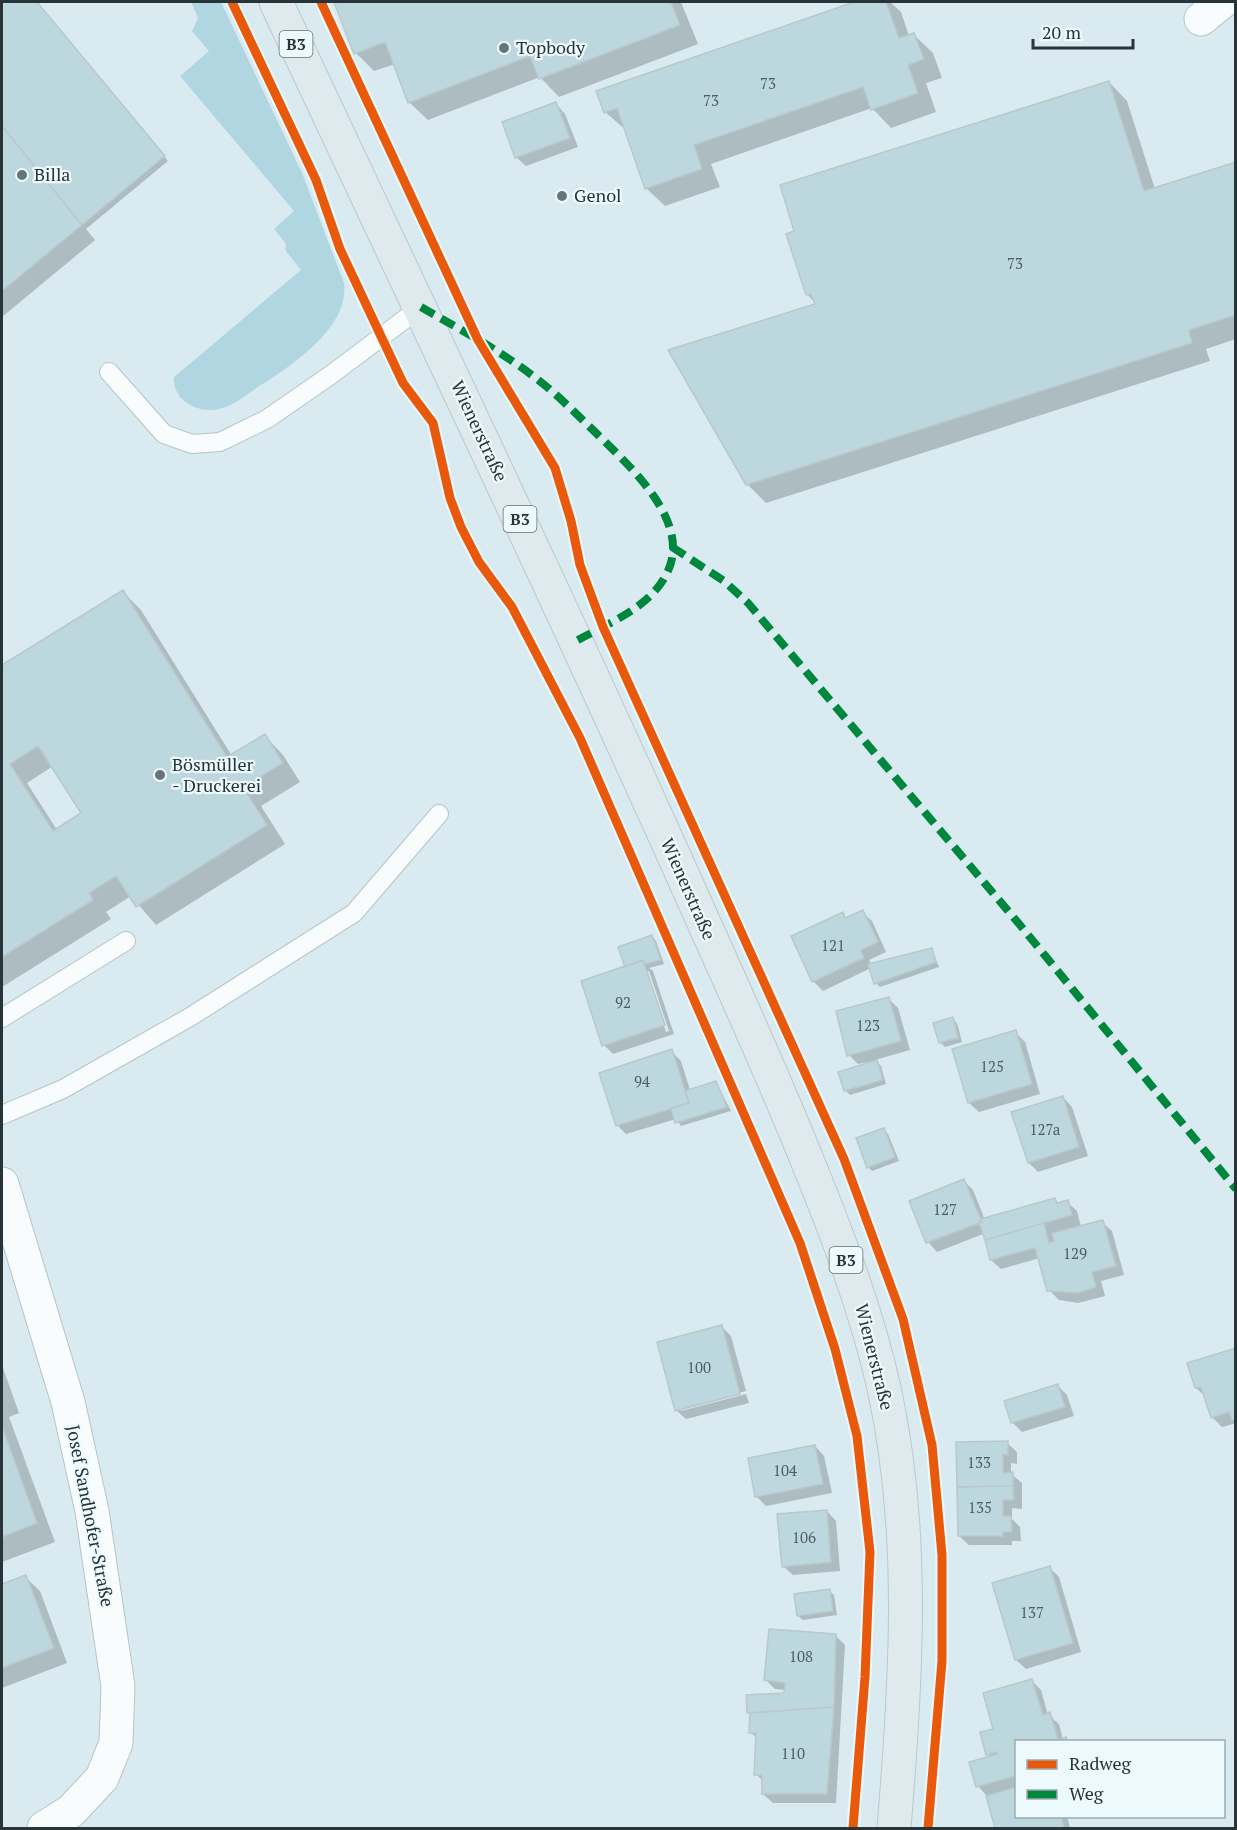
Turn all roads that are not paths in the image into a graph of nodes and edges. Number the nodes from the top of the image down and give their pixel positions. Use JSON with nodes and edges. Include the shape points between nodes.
{"nodes":[{"id":1,"x":276,"y":2,"type":"edge"},
{"id":2,"x":421,"y":307,"type":"junction"},
{"id":3,"x":109,"y":372,"type":"dead end"},
{"id":4,"x":439,"y":814,"type":"dead end"},
{"id":5,"x":126,"y":941,"type":"dead end"},
{"id":6,"x":2,"y":1018,"type":"edge"},
{"id":7,"x":2,"y":1115,"type":"edge"},
{"id":8,"x":2,"y":1184,"type":"edge"},
{"id":9,"x":44,"y":1828,"type":"edge"},
{"id":10,"x":894,"y":1828,"type":"edge"}],
"edges":[{"from":1,"to":2,"type":"main road","name":"Wienerstraße","number":"B3"},
{"from":2,"to":3,"type":"lane","via":[[267,420],[220,442],[192,444],[164,434]]},
{"from":2,"to":10,"type":"main road","name":"Wienerstraße","number":"B3","via":[[618,732],[787,1111],[862,1306],[886,1398],[904,1544],[905,1642]]},
{"from":4,"to":7,"type":"lane","via":[[354,913],[190,1017],[63,1089]]},
{"from":5,"to":6,"type":"lane"},
{"from":8,"to":9,"type":"street","name":"Josef Sandhofer-Straße","via":[[68,1402],[92,1511],[118,1686],[116,1743],[102,1778],[71,1811]]}]}
